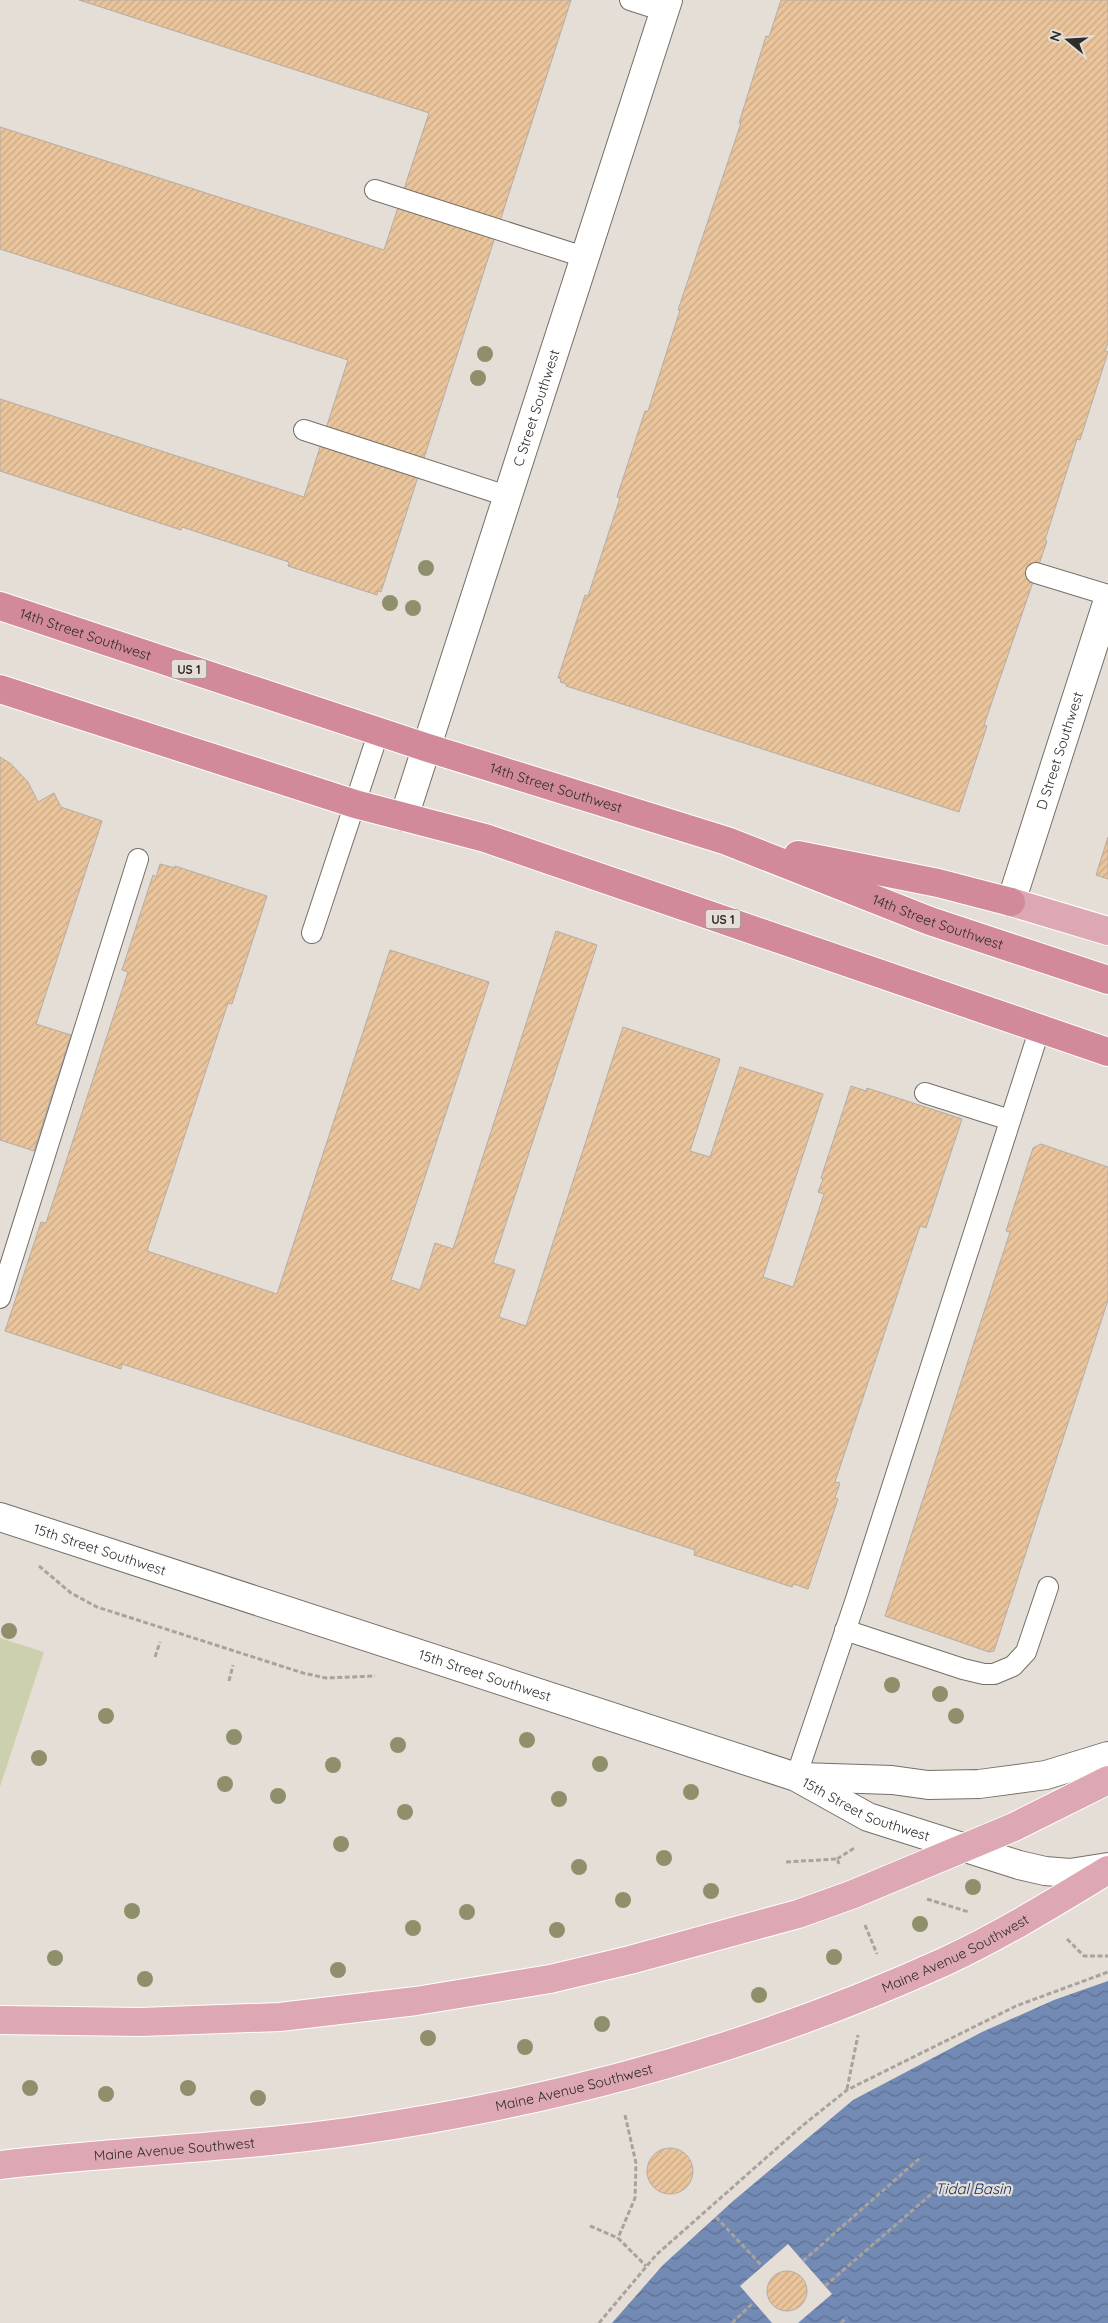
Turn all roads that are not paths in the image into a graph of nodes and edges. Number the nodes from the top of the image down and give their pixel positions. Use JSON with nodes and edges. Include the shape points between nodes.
{"nodes":[{"id":1,"x":630,"y":0,"type":"edge"},
{"id":2,"x":666,"y":5,"type":"edge"},
{"id":3,"x":375,"y":190,"type":"dead end"},
{"id":4,"x":584,"y":257,"type":"junction"},
{"id":5,"x":304,"y":430,"type":"dead end"},
{"id":6,"x":507,"y":496,"type":"junction"},
{"id":7,"x":1036,"y":573,"type":"dead end"},
{"id":8,"x":1108,"y":595,"type":"edge"},
{"id":9,"x":1108,"y":600,"type":"edge"},
{"id":10,"x":0,"y":606,"type":"edge"},
{"id":11,"x":0,"y":689,"type":"edge"},
{"id":12,"x":379,"y":731,"type":"junction"},
{"id":13,"x":425,"y":747,"type":"junction"},
{"id":14,"x":355,"y":804,"type":"junction"},
{"id":15,"x":404,"y":816,"type":"junction"},
{"id":16,"x":727,"y":841,"type":"junction"},
{"id":17,"x":138,"y":859,"type":"dead end"},
{"id":18,"x":1011,"y":902,"type":"junction"},
{"id":19,"x":1108,"y":931,"type":"edge"},
{"id":20,"x":312,"y":933,"type":"dead end"},
{"id":21,"x":1108,"y":980,"type":"edge"},
{"id":22,"x":1040,"y":1028,"type":"junction"},
{"id":23,"x":1108,"y":1052,"type":"edge"},
{"id":24,"x":925,"y":1093,"type":"dead end"},
{"id":25,"x":1010,"y":1120,"type":"junction"},
{"id":26,"x":0,"y":1298,"type":"edge"},
{"id":27,"x":0,"y":1516,"type":"edge"},
{"id":28,"x":1048,"y":1587,"type":"dead end"},
{"id":29,"x":845,"y":1630,"type":"junction"},
{"id":30,"x":1108,"y":1756,"type":"edge"},
{"id":31,"x":796,"y":1777,"type":"junction"},
{"id":32,"x":1108,"y":1780,"type":"edge"},
{"id":33,"x":962,"y":1848,"type":"junction"},
{"id":34,"x":1108,"y":1868,"type":"edge"},
{"id":35,"x":0,"y":2020,"type":"edge"},
{"id":36,"x":0,"y":2165,"type":"edge"}],
"edges":[{"from":1,"to":2,"type":"lane"},
{"from":2,"to":4,"type":"main road","name":"C Street Southwest"},
{"from":3,"to":4,"type":"lane"},
{"from":4,"to":6,"type":"main road","name":"C Street Southwest"},
{"from":5,"to":6,"type":"lane"},
{"from":6,"to":13,"type":"main road","name":"C Street Southwest"},
{"from":7,"to":8,"type":"lane"},
{"from":9,"to":18,"type":"main road","name":"D Street Southwest"},
{"from":10,"to":12,"type":"highway","name":"14th Street Southwest","number":"US 1"},
{"from":11,"to":14,"type":"highway"},
{"from":12,"to":13,"type":"highway","name":"14th Street Southwest","number":"US 1"},
{"from":12,"to":14,"type":"lane"},
{"from":13,"to":15,"type":"main road","name":"C Street Southwest"},
{"from":13,"to":16,"type":"highway","name":"14th Street Southwest","number":"US 1"},
{"from":14,"to":15,"type":"highway"},
{"from":14,"to":20,"type":"lane"},
{"from":15,"to":22,"type":"highway","number":"US 1","via":[[485,838]]},
{"from":16,"to":18,"type":"highway"},
{"from":16,"to":21,"type":"highway","name":"14th Street Southwest","number":"US 1","via":[[930,921]]},
{"from":17,"to":26,"type":"lane"},
{"from":18,"to":19,"type":"main road"},
{"from":22,"to":23,"type":"highway","number":"US 1"},
{"from":22,"to":25,"type":"lane"},
{"from":24,"to":25,"type":"lane"},
{"from":25,"to":29,"type":"lane"},
{"from":27,"to":31,"type":"main road","name":"15th Street Southwest"},
{"from":28,"to":29,"type":"lane","via":[[1026,1652],[1013,1666],[994,1674],[963,1670]]},
{"from":29,"to":31,"type":"lane"},
{"from":30,"to":31,"type":"main road","via":[[1046,1775],[971,1784],[928,1785],[892,1780]]},
{"from":31,"to":33,"type":"main road","name":"15th Street Southwest","via":[[868,1817]]},
{"from":32,"to":33,"type":"main road","via":[[1014,1828]]},
{"from":33,"to":34,"type":"main road","name":"15th Street Southwest","via":[[1046,1871],[1070,1873]]},
{"from":33,"to":35,"type":"main road","via":[[852,1895],[798,1914],[630,1960],[494,1990],[348,2011],[280,2017],[140,2022]]},
{"from":34,"to":36,"type":"main road","name":"Maine Avenue Southwest","via":[[1007,1930],[946,1961],[829,2009],[702,2054],[565,2091],[441,2117],[351,2131]]}]}
